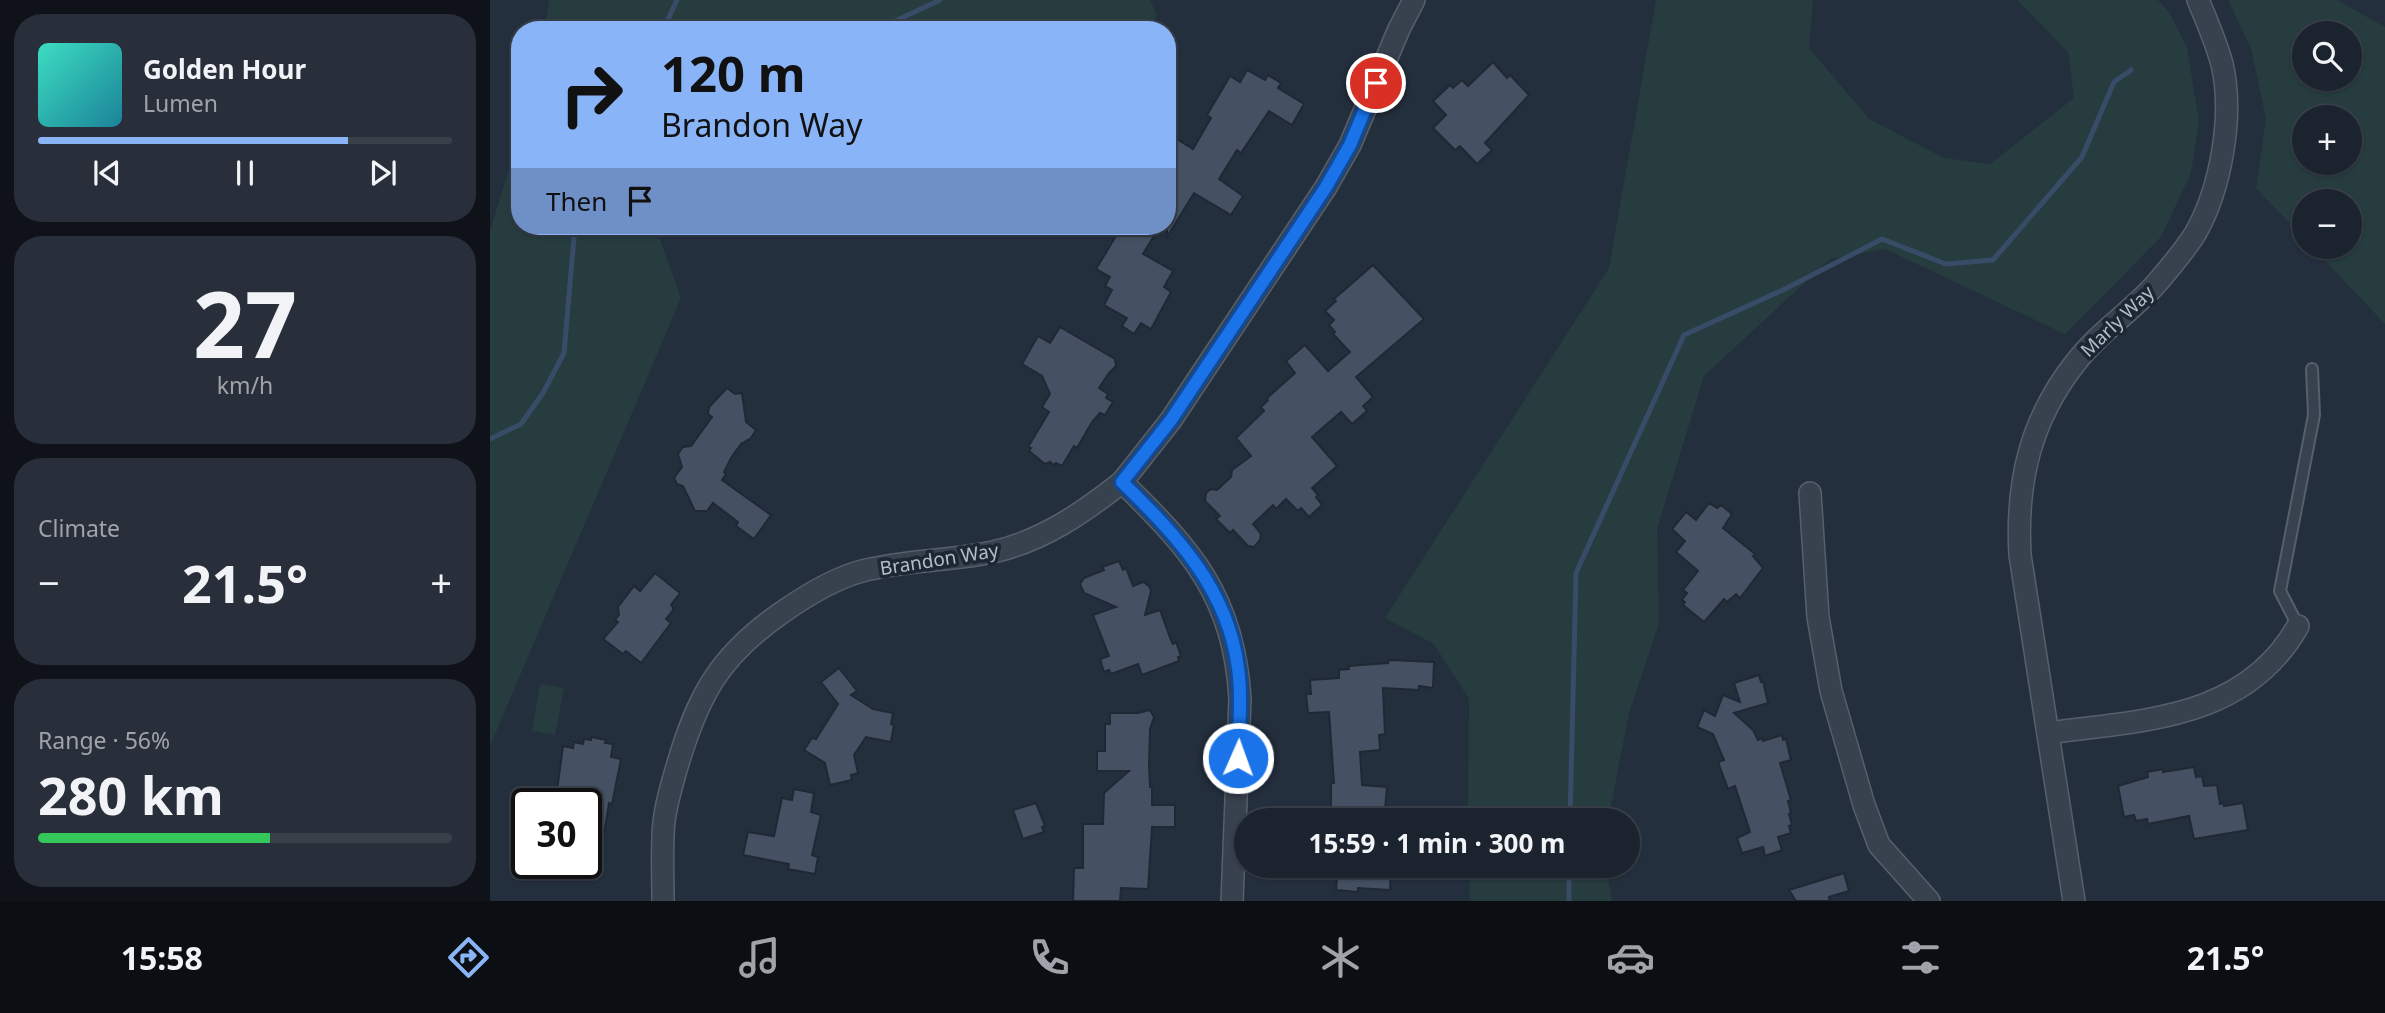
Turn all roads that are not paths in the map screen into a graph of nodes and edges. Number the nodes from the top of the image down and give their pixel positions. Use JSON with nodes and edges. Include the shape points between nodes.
{"nodes":[{"id":1,"x":1414,"y":0,"type":"edge"},
{"id":2,"x":2198,"y":0,"type":"edge"},
{"id":3,"x":2312,"y":369,"type":"dead end"},
{"id":4,"x":1122,"y":482,"type":"junction"},
{"id":5,"x":1810,"y":493,"type":"dead end"},
{"id":6,"x":2298,"y":626,"type":"joint"},
{"id":7,"x":2048,"y":733,"type":"junction"},
{"id":8,"x":663,"y":901,"type":"edge"},
{"id":9,"x":1232,"y":901,"type":"edge"},
{"id":10,"x":1929,"y":901,"type":"edge"},
{"id":11,"x":2074,"y":901,"type":"edge"}],
"edges":[{"from":1,"to":4,"type":"street","name":"Brandon Way","via":[[1350,145],[1326,187],[1165,429]]},
{"from":2,"to":7,"type":"street","name":"Marly Way","via":[[2222,67],[2226,109],[2216,184],[2194,234],[2161,278],[2090,345],[2061,384],[2043,415],[2024,470],[2018,518],[2020,555]]},
{"from":3,"to":6,"type":"lane","via":[[2314,415],[2280,591]]},
{"from":4,"to":8,"type":"street","name":"Brandon Way","via":[[1069,521],[1030,541],[977,555],[859,572],[806,596],[760,627],[722,665],[692,718],[672,784],[663,835]]},
{"from":4,"to":9,"type":"street","via":[[1207,578],[1231,635],[1240,699]]},
{"from":5,"to":10,"type":"street","via":[[1818,617],[1834,703],[1879,845]]},
{"from":6,"to":7,"type":"street","via":[[2273,662],[2217,701],[2169,716]]},
{"from":7,"to":11,"type":"street","name":"Marly Way"}]}
